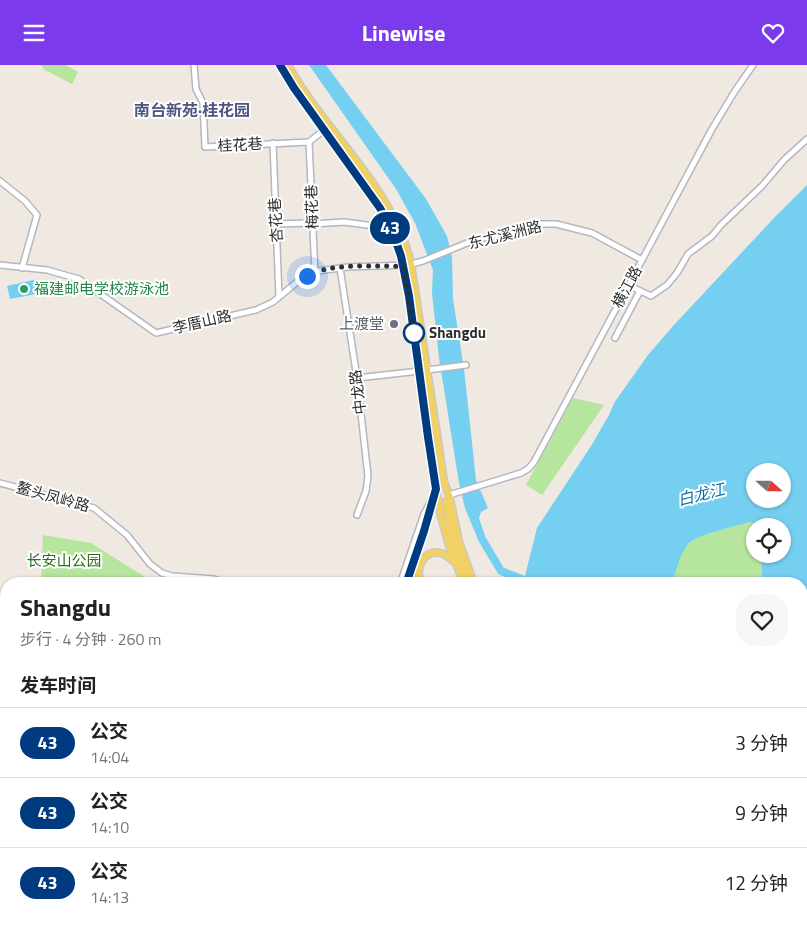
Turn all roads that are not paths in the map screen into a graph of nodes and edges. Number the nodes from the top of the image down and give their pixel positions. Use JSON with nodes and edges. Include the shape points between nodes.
{"nodes":[{"id":1,"x":194,"y":65,"type":"edge"},
{"id":2,"x":280,"y":65,"type":"edge"},
{"id":3,"x":288,"y":65,"type":"edge"},
{"id":4,"x":753,"y":65,"type":"edge"},
{"id":5,"x":324,"y":130,"type":"junction"},
{"id":6,"x":807,"y":139,"type":"edge"},
{"id":7,"x":309,"y":142,"type":"junction"},
{"id":8,"x":273,"y":143,"type":"junction"},
{"id":9,"x":0,"y":181,"type":"edge"},
{"id":10,"x":312,"y":223,"type":"junction"},
{"id":11,"x":276,"y":224,"type":"junction"},
{"id":12,"x":367,"y":225,"type":"dead end"},
{"id":13,"x":642,"y":259,"type":"junction"},
{"id":14,"x":411,"y":264,"type":"junction"},
{"id":15,"x":0,"y":265,"type":"edge"},
{"id":16,"x":403,"y":266,"type":"junction"},
{"id":17,"x":22,"y":268,"type":"junction"},
{"id":18,"x":340,"y":268,"type":"junction"},
{"id":19,"x":315,"y":273,"type":"junction"},
{"id":20,"x":628,"y":285,"type":"junction"},
{"id":21,"x":640,"y":291,"type":"junction"},
{"id":22,"x":280,"y":297,"type":"junction"},
{"id":23,"x":615,"y":338,"type":"dead end"},
{"id":24,"x":466,"y":365,"type":"dead end"},
{"id":25,"x":427,"y":370,"type":"junction"},
{"id":26,"x":420,"y":371,"type":"junction"},
{"id":27,"x":357,"y":378,"type":"junction"},
{"id":28,"x":444,"y":482,"type":"junction"},
{"id":29,"x":0,"y":483,"type":"edge"},
{"id":30,"x":436,"y":489,"type":"junction"},
{"id":31,"x":452,"y":494,"type":"junction"},
{"id":32,"x":357,"y":515,"type":"dead end"},
{"id":33,"x":456,"y":564,"type":"junction"},
{"id":34,"x":194,"y":577,"type":"edge"},
{"id":35,"x":402,"y":577,"type":"edge"},
{"id":36,"x":408,"y":577,"type":"edge"},
{"id":37,"x":419,"y":577,"type":"edge"},
{"id":38,"x":461,"y":577,"type":"edge"},
{"id":39,"x":467,"y":577,"type":"edge"},
{"id":40,"x":472,"y":577,"type":"edge"}],
"edges":[{"from":1,"to":8,"type":"street","name":"桂花巷","via":[[196,89],[203,103],[205,147]]},
{"from":2,"to":5,"type":"main road"},
{"from":3,"to":14,"type":"main road","via":[[389,209],[403,237]]},
{"from":4,"to":13,"type":"street","name":"横江路","via":[[717,122]]},
{"from":5,"to":7,"type":"street"},
{"from":5,"to":16,"type":"main road","via":[[383,212]]},
{"from":6,"to":21,"type":"street","via":[[712,236],[688,254],[664,288],[651,296]]},
{"from":7,"to":8,"type":"street","name":"桂花巷"},
{"from":7,"to":10,"type":"street","name":"梅花巷"},
{"from":8,"to":11,"type":"street","name":"杏花巷"},
{"from":9,"to":17,"type":"street","via":[[37,215]]},
{"from":10,"to":11,"type":"street"},
{"from":10,"to":12,"type":"street"},
{"from":10,"to":19,"type":"street","name":"梅花巷"},
{"from":11,"to":22,"type":"street","name":"杏花巷"},
{"from":13,"to":14,"type":"street","name":"东尤溪洲路","via":[[599,235],[556,224],[538,224],[472,241]]},
{"from":13,"to":20,"type":"street","name":"横江路"},
{"from":14,"to":16,"type":"street","name":"李厝山路"},
{"from":14,"to":25,"type":"main road"},
{"from":15,"to":17,"type":"street","name":"李厝山路"},
{"from":16,"to":18,"type":"street","name":"李厝山路"},
{"from":16,"to":26,"type":"main road"},
{"from":17,"to":22,"type":"street","name":"李厝山路","via":[[56,272],[83,281],[156,333],[252,311]]},
{"from":18,"to":19,"type":"street","name":"李厝山路"},
{"from":18,"to":27,"type":"street","name":"中龙路"},
{"from":19,"to":22,"type":"street","name":"李厝山路","via":[[297,282]]},
{"from":20,"to":21,"type":"street"},
{"from":20,"to":31,"type":"street","name":"横江路","via":[[534,462],[525,471]]},
{"from":21,"to":23,"type":"street"},
{"from":24,"to":25,"type":"street"},
{"from":25,"to":28,"type":"main road"},
{"from":26,"to":27,"type":"street"},
{"from":26,"to":30,"type":"main road"},
{"from":27,"to":32,"type":"street","name":"中龙路","via":[[368,482]]},
{"from":28,"to":31,"type":"main road"},
{"from":28,"to":39,"type":"main road","via":[[451,532]]},
{"from":29,"to":34,"type":"street","name":"鳌头凤岭路","via":[[94,508],[130,538],[152,566],[165,574]]},
{"from":30,"to":33,"type":"main road","via":[[444,531]]},
{"from":30,"to":35,"type":"street"},
{"from":30,"to":36,"type":"main road"},
{"from":31,"to":40,"type":"main road","via":[[455,530]]},
{"from":33,"to":37,"type":"main road","via":[[443,553],[431,554],[420,563]]},
{"from":33,"to":38,"type":"main road"}]}
